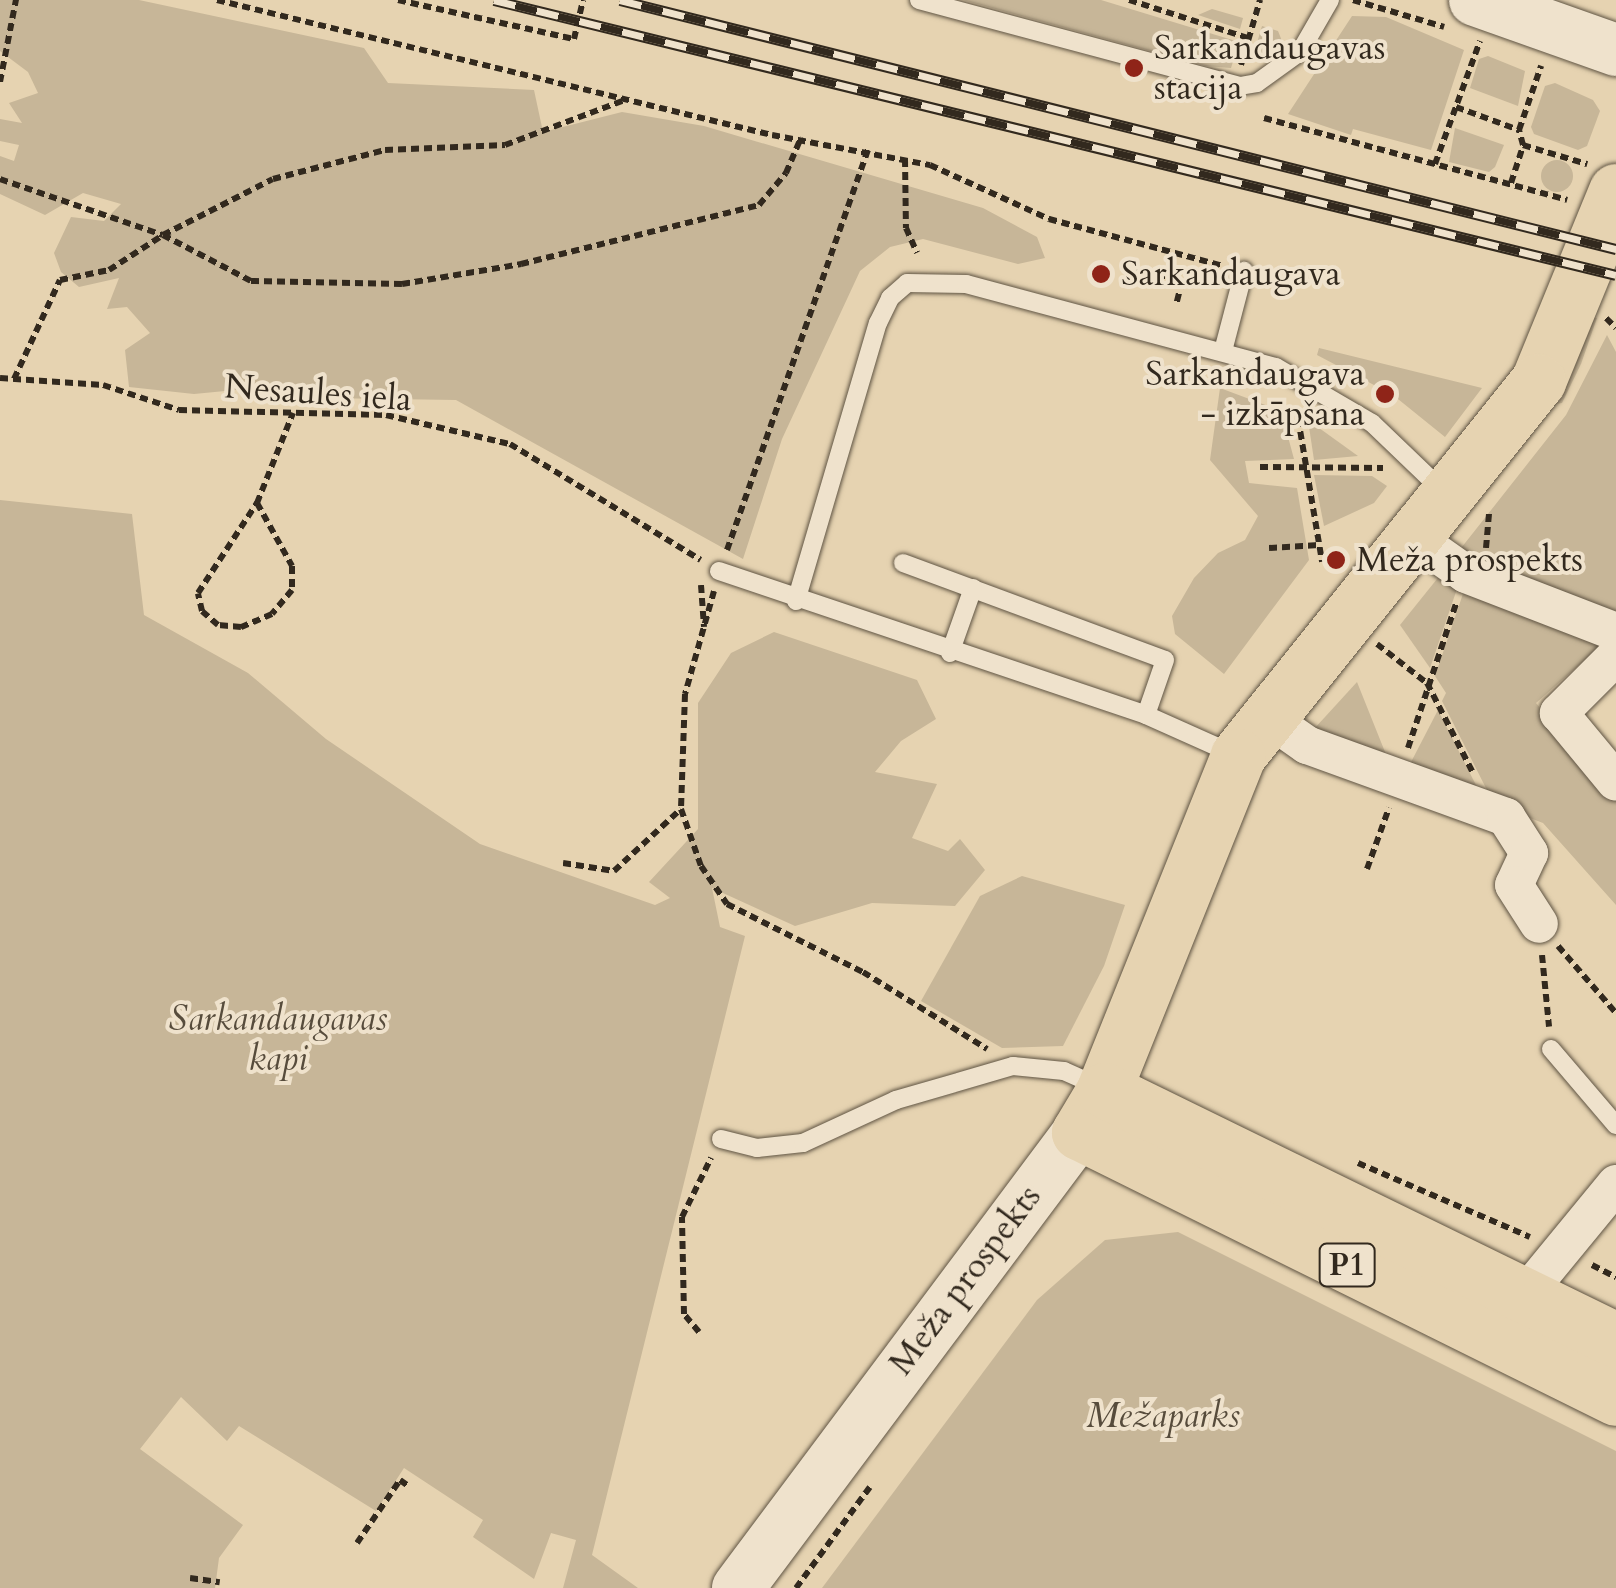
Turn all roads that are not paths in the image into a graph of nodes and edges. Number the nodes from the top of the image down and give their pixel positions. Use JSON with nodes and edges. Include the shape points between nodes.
{"nodes":[{"id":1,"x":919,"y":0,"type":"edge"},
{"id":2,"x":1330,"y":0,"type":"edge"},
{"id":3,"x":1478,"y":20,"type":"edge"},
{"id":4,"x":1616,"y":50,"type":"edge"},
{"id":5,"x":1593,"y":186,"type":"edge"},
{"id":6,"x":1244,"y":270,"type":"road end"},
{"id":7,"x":1223,"y":351,"type":"junction"},
{"id":8,"x":1451,"y":511,"type":"junction"},
{"id":9,"x":903,"y":563,"type":"dead end"},
{"id":10,"x":719,"y":572,"type":"road end"},
{"id":11,"x":973,"y":588,"type":"junction"},
{"id":12,"x":796,"y":601,"type":"junction"},
{"id":13,"x":1616,"y":632,"type":"edge"},
{"id":14,"x":950,"y":652,"type":"junction"},
{"id":15,"x":1616,"y":656,"type":"edge"},
{"id":16,"x":1146,"y":715,"type":"junction"},
{"id":17,"x":1252,"y":737,"type":"junction"},
{"id":18,"x":1616,"y":782,"type":"edge"},
{"id":19,"x":1539,"y":924,"type":"road end"},
{"id":20,"x":1551,"y":1049,"type":"road end"},
{"id":21,"x":1092,"y":1111,"type":"junction"},
{"id":22,"x":1616,"y":1125,"type":"edge"},
{"id":23,"x":720,"y":1139,"type":"road end"},
{"id":24,"x":1616,"y":1184,"type":"edge"},
{"id":25,"x":1524,"y":1296,"type":"junction"},
{"id":26,"x":1616,"y":1340,"type":"edge"},
{"id":27,"x":1616,"y":1398,"type":"edge"},
{"id":28,"x":738,"y":1588,"type":"edge"}],
"edges":[{"from":1,"to":2,"type":"lane","via":[[1240,86],[1257,83],[1300,52]]},
{"from":3,"to":4,"type":"street"},
{"from":5,"to":8,"type":"main road","name":"Meža prospekts","via":[[1538,381]]},
{"from":6,"to":7,"type":"lane"},
{"from":7,"to":8,"type":"lane","via":[[1276,367],[1330,395],[1397,443]]},
{"from":7,"to":12,"type":"lane","via":[[966,284],[908,283],[890,298],[878,324]]},
{"from":8,"to":13,"type":"street","via":[[1476,578]]},
{"from":8,"to":17,"type":"main road","name":"Meža prospekts"},
{"from":9,"to":11,"type":"lane"},
{"from":10,"to":12,"type":"lane"},
{"from":11,"to":14,"type":"lane"},
{"from":11,"to":16,"type":"lane","via":[[1165,660]]},
{"from":12,"to":14,"type":"lane"},
{"from":14,"to":16,"type":"lane"},
{"from":15,"to":18,"type":"street","via":[[1558,712]]},
{"from":16,"to":17,"type":"lane"},
{"from":17,"to":19,"type":"street","via":[[1307,744],[1506,816],[1529,854],[1514,885]]},
{"from":17,"to":21,"type":"main road","name":"Meža prospekts"},
{"from":20,"to":22,"type":"lane"},
{"from":21,"to":23,"type":"lane","via":[[1064,1071],[1013,1066],[896,1100],[803,1143],[758,1148]]},
{"from":21,"to":25,"type":"main road","number":"P1"},
{"from":21,"to":27,"type":"main road","number":"P1"},
{"from":21,"to":28,"type":"street","name":"Meža prospekts"},
{"from":24,"to":25,"type":"street"},
{"from":25,"to":26,"type":"main road","number":"P1"}]}
